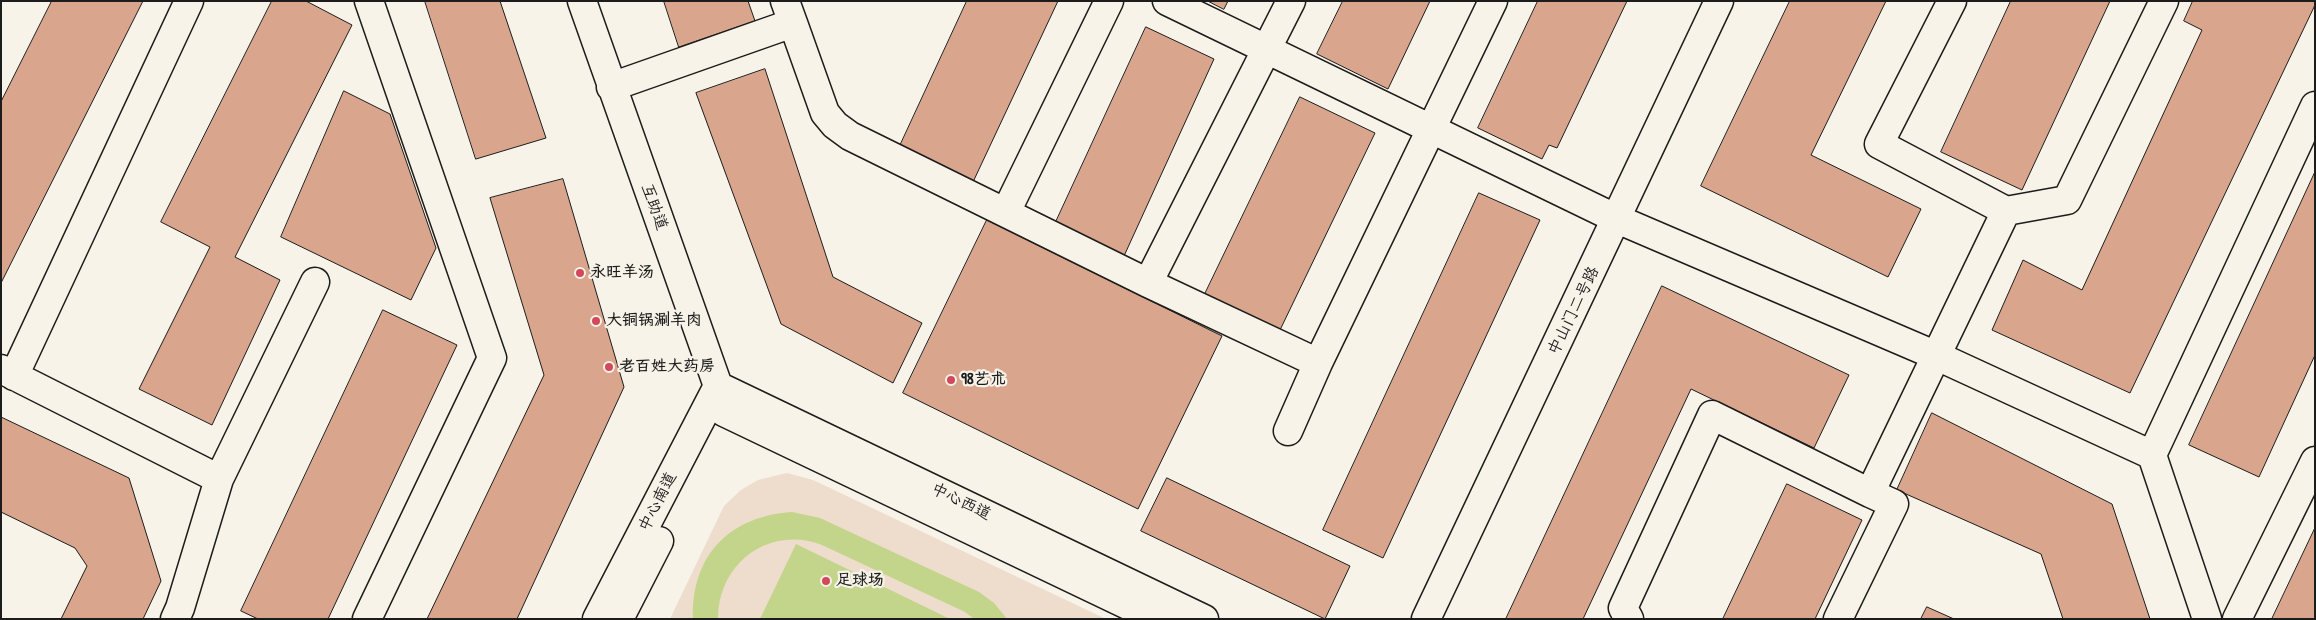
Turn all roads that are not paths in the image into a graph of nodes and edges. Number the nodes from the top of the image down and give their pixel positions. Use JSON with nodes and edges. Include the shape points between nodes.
{"nodes":[{"id":1,"x":189,"y":1,"type":"edge"},
{"id":2,"x":369,"y":1,"type":"edge"},
{"id":3,"x":582,"y":1,"type":"edge"},
{"id":4,"x":1109,"y":1,"type":"edge"},
{"id":5,"x":1167,"y":1,"type":"edge"},
{"id":6,"x":1291,"y":1,"type":"edge"},
{"id":7,"x":1493,"y":1,"type":"edge"},
{"id":8,"x":1698,"y":1,"type":"edge"},
{"id":9,"x":1719,"y":1,"type":"edge"},
{"id":10,"x":1952,"y":1,"type":"edge"},
{"id":11,"x":2164,"y":1,"type":"edge"},
{"id":12,"x":789,"y":12,"type":"edge"},
{"id":13,"x":1267,"y":50,"type":"junction"},
{"id":14,"x":611,"y":87,"type":"junction"},
{"id":15,"x":2315,"y":106,"type":"edge"},
{"id":16,"x":1431,"y":130,"type":"junction"},
{"id":17,"x":2006,"y":211,"type":"junction"},
{"id":18,"x":1006,"y":212,"type":"junction"},
{"id":19,"x":1610,"y":215,"type":"junction"},
{"id":20,"x":315,"y":282,"type":"dead end"},
{"id":21,"x":1148,"y":283,"type":"junction"},
{"id":22,"x":1937,"y":356,"type":"junction"},
{"id":23,"x":1318,"y":363,"type":"junction"},
{"id":24,"x":8,"y":373,"type":"edge"},
{"id":25,"x":718,"y":386,"type":"junction"},
{"id":26,"x":724,"y":412,"type":"junction"},
{"id":27,"x":1288,"y":431,"type":"dead end"},
{"id":28,"x":2152,"y":455,"type":"junction"},
{"id":29,"x":2315,"y":461,"type":"edge"},
{"id":30,"x":219,"y":479,"type":"junction"},
{"id":31,"x":1870,"y":493,"type":"junction"},
{"id":32,"x":186,"y":615,"type":"edge"},
{"id":33,"x":1169,"y":615,"type":"edge"},
{"id":34,"x":367,"y":619,"type":"edge"},
{"id":35,"x":597,"y":619,"type":"edge"},
{"id":36,"x":620,"y":619,"type":"edge"},
{"id":37,"x":1204,"y":619,"type":"edge"},
{"id":38,"x":1409,"y":619,"type":"edge"},
{"id":39,"x":1426,"y":619,"type":"edge"},
{"id":40,"x":1629,"y":619,"type":"edge"},
{"id":41,"x":1838,"y":619,"type":"edge"},
{"id":42,"x":2207,"y":619,"type":"edge"},
{"id":43,"x":2237,"y":619,"type":"edge"}],
"edges":[{"from":1,"to":24,"type":"street"},
{"from":2,"to":34,"type":"street","via":[[492,358]]},
{"from":3,"to":14,"type":"street","name":"互助道"},
{"from":4,"to":18,"type":"street"},
{"from":5,"to":13,"type":"street"},
{"from":6,"to":13,"type":"street"},
{"from":7,"to":16,"type":"street"},
{"from":8,"to":19,"type":"street","name":"中山门二号路"},
{"from":9,"to":19,"type":"street","name":"中山门二号路"},
{"from":10,"to":17,"type":"street","via":[[1879,144]]},
{"from":11,"to":17,"type":"street","via":[[2067,200]]},
{"from":12,"to":14,"type":"street"},
{"from":12,"to":18,"type":"street","via":[[818,97],[835,125],[850,136]]},
{"from":13,"to":16,"type":"street"},
{"from":13,"to":21,"type":"street"},
{"from":14,"to":25,"type":"street","name":"互助道"},
{"from":15,"to":28,"type":"street"},
{"from":16,"to":19,"type":"street"},
{"from":16,"to":23,"type":"street"},
{"from":17,"to":22,"type":"street"},
{"from":18,"to":21,"type":"street"},
{"from":19,"to":22,"type":"street"},
{"from":19,"to":38,"type":"street","name":"中山门二号路"},
{"from":19,"to":39,"type":"street","name":"中山门二号路"},
{"from":20,"to":30,"type":"street"},
{"from":21,"to":23,"type":"street"},
{"from":22,"to":28,"type":"street"},
{"from":22,"to":31,"type":"street"},
{"from":23,"to":27,"type":"street"},
{"from":24,"to":30,"type":"street"},
{"from":25,"to":26,"type":"street","name":"互助道"},
{"from":25,"to":33,"type":"street","name":"中心西道"},
{"from":25,"to":35,"type":"street","name":"中心南道"},
{"from":26,"to":33,"type":"street","name":"中心西道"},
{"from":26,"to":36,"type":"street","name":"中心南道"},
{"from":28,"to":42,"type":"street"},
{"from":29,"to":43,"type":"street"},
{"from":30,"to":32,"type":"street"},
{"from":31,"to":40,"type":"street","via":[[1712,415],[1623,608]]},
{"from":31,"to":41,"type":"street","via":[[1894,504]]},
{"from":33,"to":37,"type":"street","name":"中心西道"}]}
